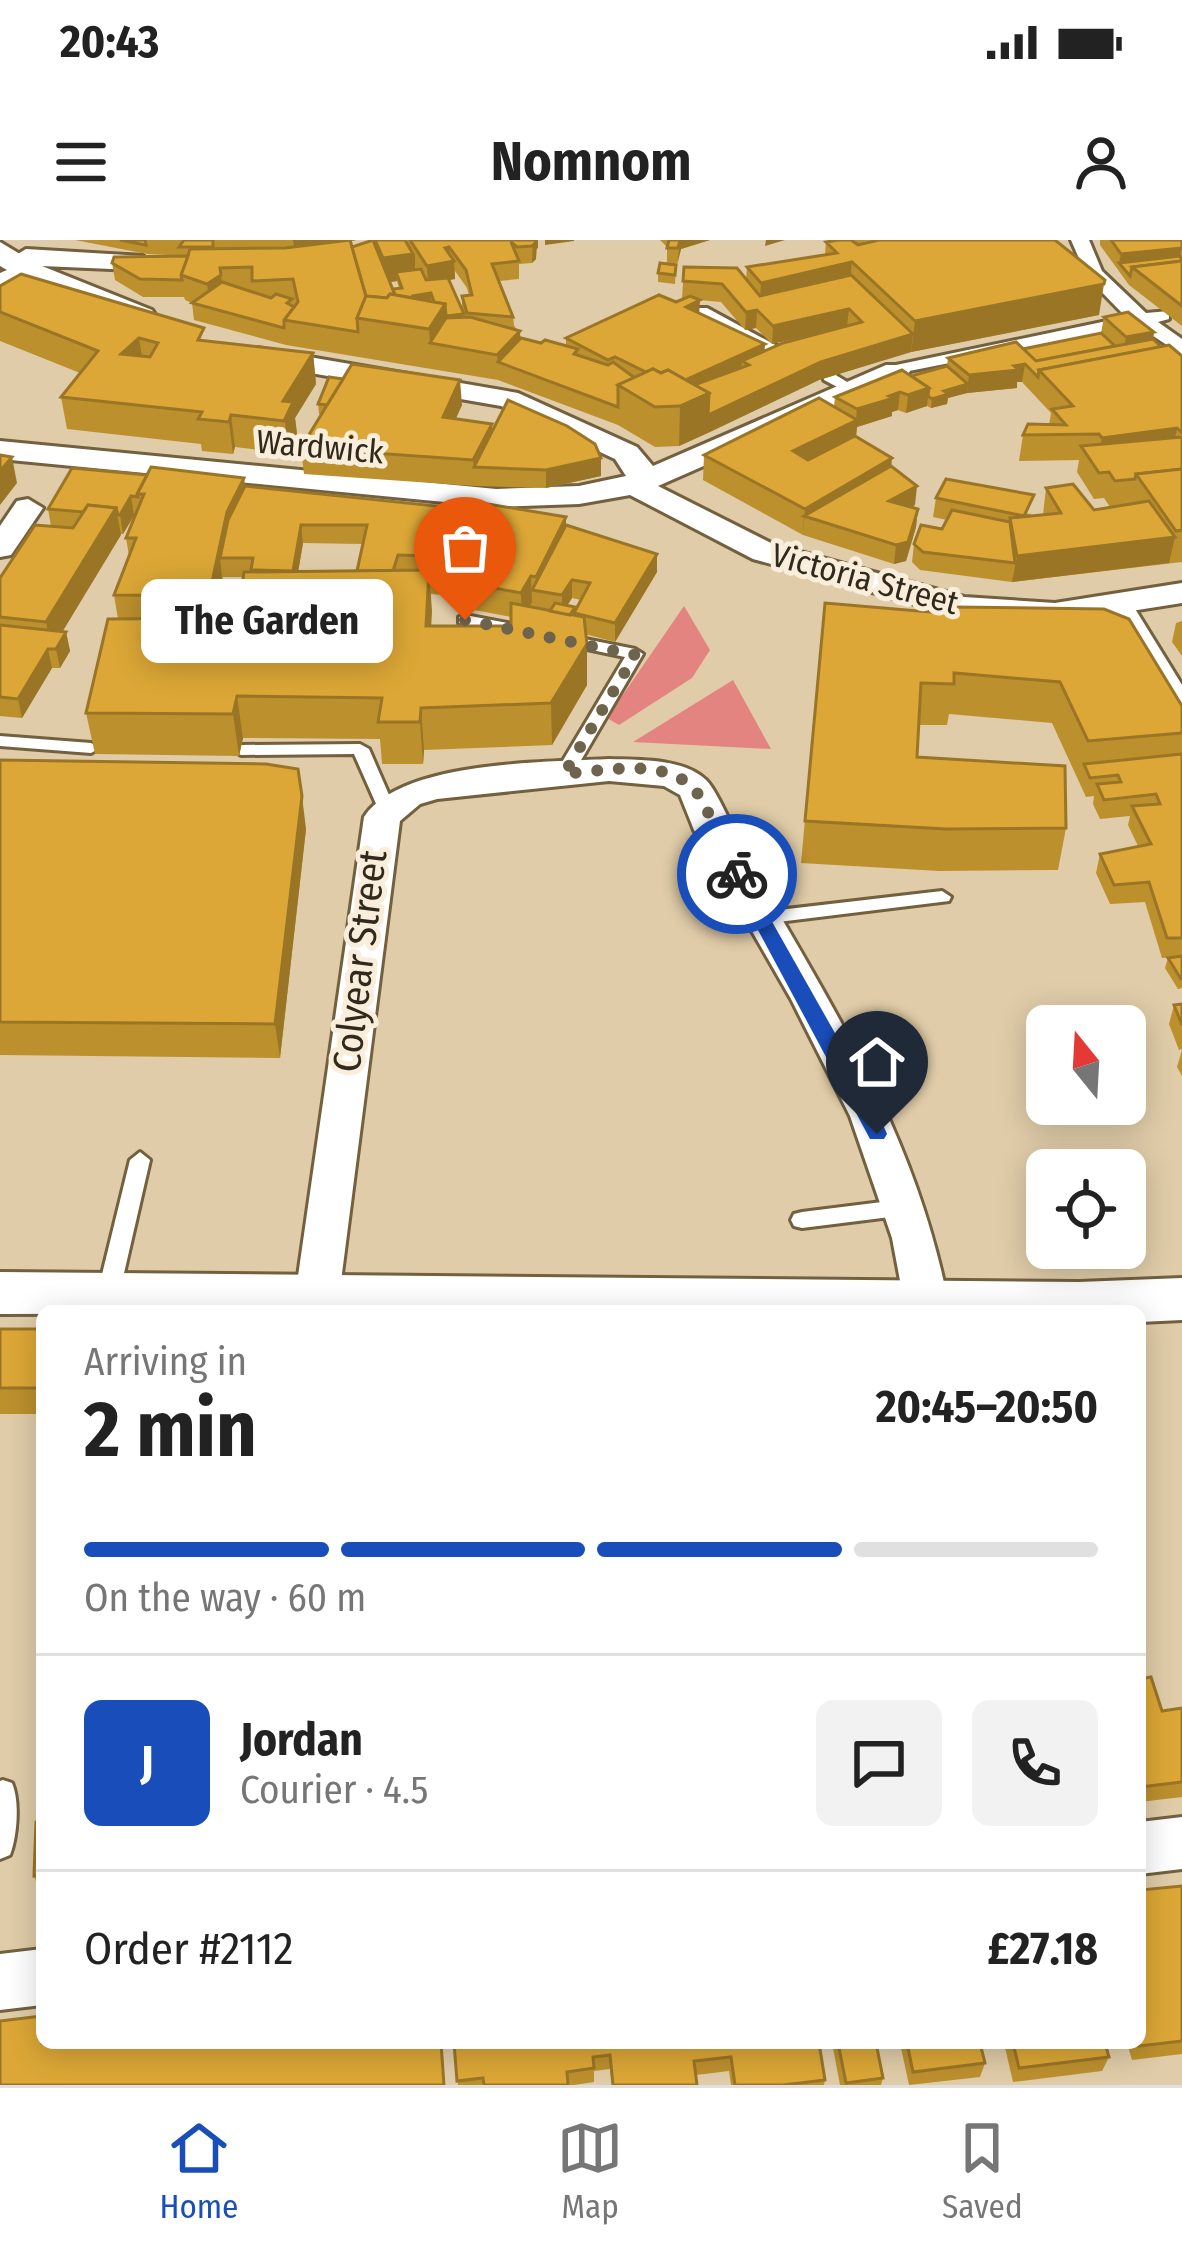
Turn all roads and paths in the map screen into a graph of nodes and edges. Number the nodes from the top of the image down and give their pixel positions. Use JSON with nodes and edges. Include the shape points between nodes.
{"nodes":[{"id":1,"x":1079,"y":240,"type":"edge"},
{"id":2,"x":140,"y":260,"type":"edge"},
{"id":3,"x":11,"y":266,"type":"edge"},
{"id":4,"x":702,"y":311,"type":"edge"},
{"id":5,"x":1152,"y":317,"type":"junction"},
{"id":6,"x":163,"y":325,"type":"edge"},
{"id":7,"x":1182,"y":349,"type":"edge"},
{"id":8,"x":233,"y":350,"type":"edge"},
{"id":9,"x":795,"y":360,"type":"edge"},
{"id":10,"x":896,"y":371,"type":"joint"},
{"id":11,"x":0,"y":450,"type":"edge"},
{"id":12,"x":634,"y":485,"type":"junction"},
{"id":13,"x":28,"y":508,"type":"dead end"},
{"id":14,"x":0,"y":548,"type":"edge"},
{"id":15,"x":1182,"y":593,"type":"edge"},
{"id":16,"x":1121,"y":604,"type":"junction"},
{"id":17,"x":465,"y":620,"type":"edge"},
{"id":18,"x":1182,"y":705,"type":"edge"},
{"id":19,"x":0,"y":741,"type":"edge"},
{"id":20,"x":91,"y":748,"type":"edge"},
{"id":21,"x":241,"y":750,"type":"edge"},
{"id":22,"x":564,"y":774,"type":"junction"},
{"id":23,"x":386,"y":811,"type":"junction"},
{"id":24,"x":942,"y":898,"type":"dead end"},
{"id":25,"x":761,"y":918,"type":"junction"},
{"id":26,"x":140,"y":1160,"type":"dead end"},
{"id":27,"x":905,"y":1207,"type":"junction"},
{"id":28,"x":802,"y":1220,"type":"dead end"},
{"id":29,"x":0,"y":1293,"type":"edge"},
{"id":30,"x":107,"y":1295,"type":"junction"},
{"id":31,"x":317,"y":1298,"type":"junction"},
{"id":32,"x":1182,"y":1299,"type":"edge"},
{"id":33,"x":926,"y":1302,"type":"junction"},
{"id":34,"x":3,"y":1792,"type":"edge"},
{"id":35,"x":1182,"y":1843,"type":"edge"},
{"id":36,"x":0,"y":1846,"type":"edge"},
{"id":37,"x":1146,"y":1847,"type":"edge"},
{"id":38,"x":36,"y":1978,"type":"edge"},
{"id":39,"x":0,"y":1982,"type":"edge"}],
"edges":[{"from":1,"to":5,"type":"street","via":[[1091,268]]},
{"from":2,"to":3,"type":"street"},
{"from":3,"to":6,"type":"street"},
{"from":4,"to":9,"type":"lane"},
{"from":5,"to":7,"type":"street"},
{"from":5,"to":10,"type":"street"},
{"from":8,"to":12,"type":"street","via":[[508,399],[626,453],[641,477]]},
{"from":10,"to":12,"type":"street","name":"Wardwick","via":[[839,383]]},
{"from":11,"to":12,"type":"street","name":"Wardwick","via":[[496,498]]},
{"from":12,"to":16,"type":"street","name":"Victoria Street","via":[[749,547],[943,603],[1037,614]]},
{"from":13,"to":14,"type":"street"},
{"from":15,"to":16,"type":"street","name":"Victoria Street"},
{"from":16,"to":18,"type":"street"},
{"from":17,"to":22,"type":"lane","via":[[635,655]]},
{"from":19,"to":20,"type":"lane"},
{"from":21,"to":23,"type":"lane","via":[[360,749]]},
{"from":22,"to":23,"type":"street","name":"Colyear Street","via":[[434,788]]},
{"from":22,"to":25,"type":"street","name":"Colyear Street","via":[[644,770],[682,780],[703,802]]},
{"from":23,"to":31,"type":"street","name":"Colyear Street","via":[[377,828]]},
{"from":24,"to":25,"type":"lane"},
{"from":25,"to":27,"type":"street","via":[[860,1095]]},
{"from":26,"to":30,"type":"lane"},
{"from":27,"to":28,"type":"lane"},
{"from":27,"to":33,"type":"street"},
{"from":29,"to":30,"type":"street"},
{"from":30,"to":31,"type":"street"},
{"from":31,"to":33,"type":"street"},
{"from":32,"to":33,"type":"street"},
{"from":34,"to":36,"type":"lane"},
{"from":35,"to":37,"type":"street"},
{"from":38,"to":39,"type":"street"}]}
